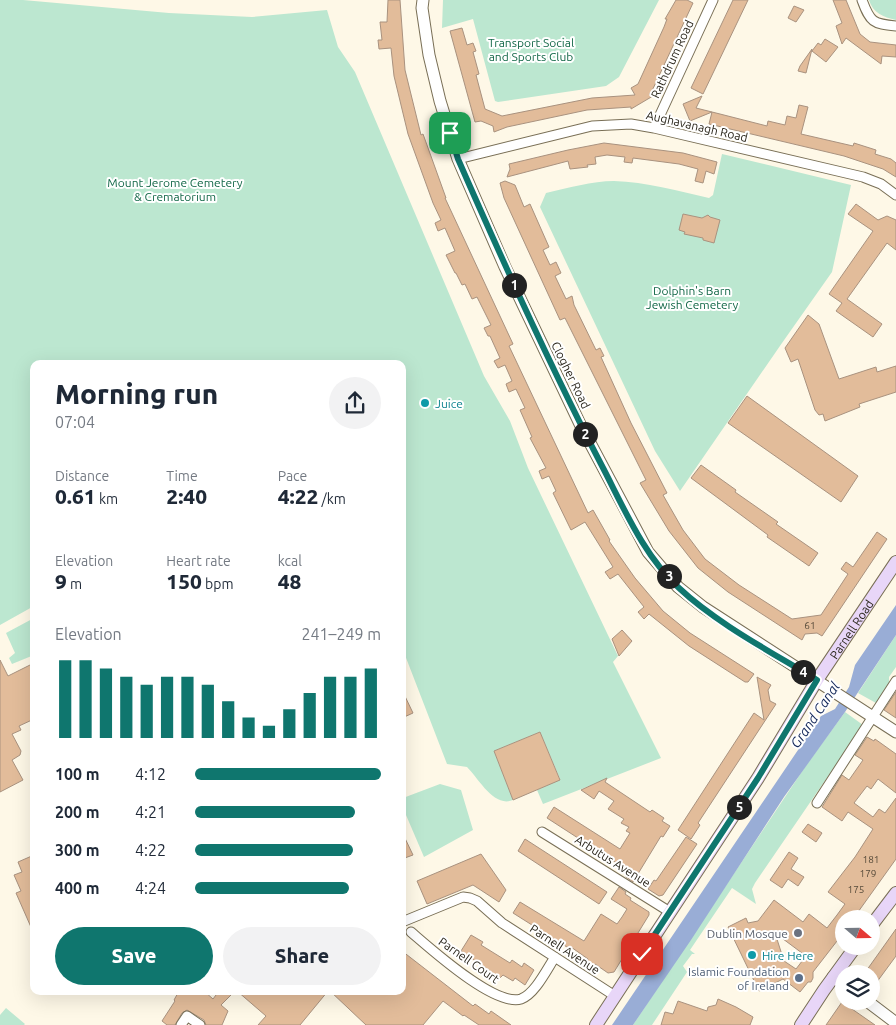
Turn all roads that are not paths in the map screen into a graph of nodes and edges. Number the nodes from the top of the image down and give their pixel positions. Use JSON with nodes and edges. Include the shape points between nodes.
{"nodes":[{"id":1,"x":422,"y":0,"type":"edge"},
{"id":2,"x":714,"y":0,"type":"edge"},
{"id":3,"x":862,"y":0,"type":"edge"},
{"id":4,"x":896,"y":26,"type":"edge"},
{"id":5,"x":654,"y":128,"type":"junction"},
{"id":6,"x":458,"y":159,"type":"junction"},
{"id":7,"x":896,"y":195,"type":"edge"},
{"id":8,"x":896,"y":562,"type":"edge"},
{"id":9,"x":896,"y":681,"type":"edge"},
{"id":10,"x":821,"y":683,"type":"junction"},
{"id":11,"x":871,"y":715,"type":"junction"},
{"id":12,"x":896,"y":732,"type":"edge"},
{"id":13,"x":817,"y":803,"type":"dead end"},
{"id":14,"x":542,"y":832,"type":"dead end"},
{"id":15,"x":896,"y":893,"type":"edge"},
{"id":16,"x":670,"y":912,"type":"junction"},
{"id":17,"x":880,"y":914,"type":"edge"},
{"id":18,"x":406,"y":920,"type":"edge"},
{"id":19,"x":411,"y":932,"type":"dead end"},
{"id":20,"x":849,"y":955,"type":"edge"},
{"id":21,"x":555,"y":957,"type":"junction"},
{"id":22,"x":833,"y":977,"type":"joint"},
{"id":23,"x":615,"y":996,"type":"junction"},
{"id":24,"x":879,"y":1010,"type":"edge"},
{"id":25,"x":896,"y":1023,"type":"edge"},
{"id":26,"x":181,"y":1025,"type":"edge"},
{"id":27,"x":200,"y":1025,"type":"edge"},
{"id":28,"x":596,"y":1025,"type":"edge"},
{"id":29,"x":801,"y":1025,"type":"edge"}],
"edges":[{"from":1,"to":6,"type":"street","name":"Clogher Road","via":[[429,55]]},
{"from":2,"to":5,"type":"street","name":"Rathdrum Road"},
{"from":3,"to":4,"type":"street","via":[[866,13],[873,20]]},
{"from":5,"to":6,"type":"street","name":"Aughavanagh Road","via":[[631,124],[592,126]]},
{"from":5,"to":7,"type":"street","name":"Aughavanagh Road","via":[[863,177]]},
{"from":6,"to":10,"type":"street","name":"Clogher Road","via":[[580,424],[648,552],[678,587],[703,607]]},
{"from":8,"to":10,"type":"main road","name":"Parnell Road"},
{"from":9,"to":11,"type":"street"},
{"from":10,"to":11,"type":"street","name":"Clogher Road"},
{"from":10,"to":16,"type":"main road","name":"Parnell Road"},
{"from":11,"to":12,"type":"street","name":"Clogher Road"},
{"from":11,"to":13,"type":"street"},
{"from":14,"to":16,"type":"street","name":"Arbutus Avenue"},
{"from":15,"to":17,"type":"main road"},
{"from":16,"to":23,"type":"main road","name":"Parnell Road"},
{"from":18,"to":21,"type":"street","name":"Parnell Avenue","via":[[470,898]]},
{"from":19,"to":21,"type":"street","name":"Parnell Court","via":[[482,988],[502,998],[514,1000],[532,992]]},
{"from":20,"to":22,"type":"main road"},
{"from":21,"to":23,"type":"street","name":"Parnell Avenue"},
{"from":22,"to":29,"type":"main road"},
{"from":23,"to":28,"type":"main road","name":"Parnell Road"},
{"from":24,"to":25,"type":"street"},
{"from":26,"to":27,"type":"street","via":[[187,1016]]}]}
